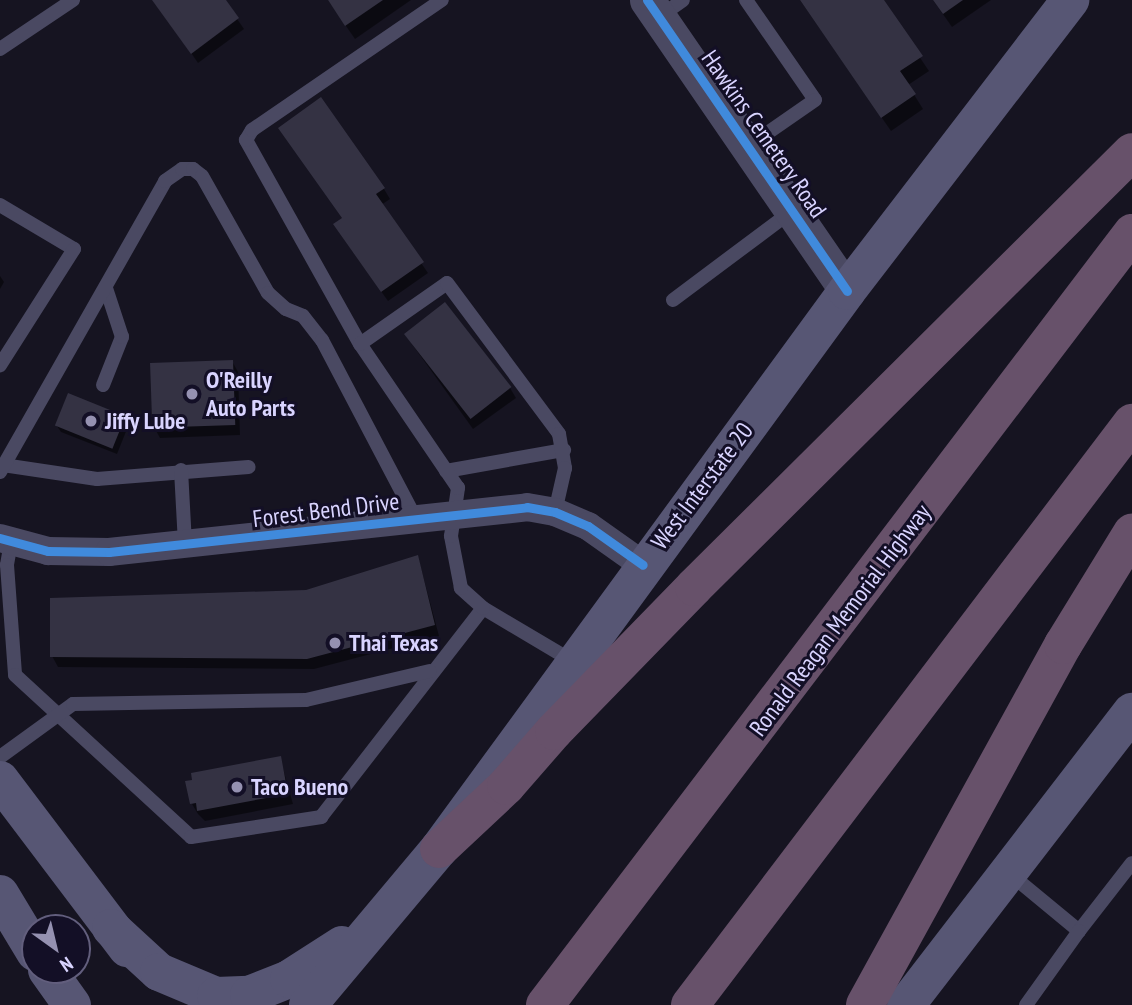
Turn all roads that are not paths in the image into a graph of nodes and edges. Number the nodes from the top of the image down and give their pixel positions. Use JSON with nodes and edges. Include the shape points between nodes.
{"nodes":[{"id":1,"x":73,"y":0,"type":"edge"},
{"id":2,"x":442,"y":0,"type":"edge"},
{"id":3,"x":746,"y":0,"type":"edge"},
{"id":4,"x":1070,"y":0,"type":"edge"},
{"id":5,"x":663,"y":6,"type":"edge"},
{"id":6,"x":0,"y":49,"type":"edge"},
{"id":7,"x":750,"y":145,"type":"junction"},
{"id":8,"x":1132,"y":152,"type":"edge"},
{"id":9,"x":0,"y":205,"type":"edge"},
{"id":10,"x":794,"y":210,"type":"junction"},
{"id":11,"x":1132,"y":233,"type":"edge"},
{"id":12,"x":106,"y":288,"type":"junction"},
{"id":13,"x":847,"y":291,"type":"junction"},
{"id":14,"x":673,"y":300,"type":"dead end"},
{"id":15,"x":360,"y":344,"type":"junction"},
{"id":16,"x":0,"y":365,"type":"edge"},
{"id":17,"x":103,"y":384,"type":"dead end"},
{"id":18,"x":1132,"y":423,"type":"edge"},
{"id":19,"x":564,"y":450,"type":"junction"},
{"id":20,"x":249,"y":467,"type":"dead end"},
{"id":21,"x":1,"y":469,"type":"edge"},
{"id":22,"x":181,"y":471,"type":"junction"},
{"id":23,"x":446,"y":471,"type":"junction"},
{"id":24,"x":458,"y":511,"type":"junction"},
{"id":25,"x":555,"y":512,"type":"junction"},
{"id":26,"x":416,"y":519,"type":"junction"},
{"id":27,"x":1132,"y":533,"type":"edge"},
{"id":28,"x":5,"y":540,"type":"edge"},
{"id":29,"x":185,"y":545,"type":"junction"},
{"id":30,"x":643,"y":565,"type":"junction"},
{"id":31,"x":483,"y":608,"type":"junction"},
{"id":32,"x":575,"y":662,"type":"junction"},
{"id":33,"x":430,"y":671,"type":"junction"},
{"id":34,"x":1132,"y":712,"type":"edge"},
{"id":35,"x":59,"y":714,"type":"junction"},
{"id":36,"x":0,"y":757,"type":"edge"},
{"id":37,"x":0,"y":780,"type":"edge"},
{"id":38,"x":0,"y":814,"type":"edge"},
{"id":39,"x":439,"y":849,"type":"junction"},
{"id":40,"x":1132,"y":863,"type":"edge"},
{"id":41,"x":1008,"y":872,"type":"junction"},
{"id":42,"x":78,"y":886,"type":"junction"},
{"id":43,"x":0,"y":894,"type":"edge"},
{"id":44,"x":391,"y":908,"type":"junction"},
{"id":45,"x":21,"y":928,"type":"edge"},
{"id":46,"x":111,"y":928,"type":"junction"},
{"id":47,"x":1079,"y":931,"type":"junction"},
{"id":48,"x":53,"y":984,"type":"edge"},
{"id":49,"x":56,"y":984,"type":"edge"},
{"id":50,"x":63,"y":1005,"type":"edge"},
{"id":51,"x":72,"y":1005,"type":"edge"},
{"id":52,"x":171,"y":1005,"type":"edge"},
{"id":53,"x":308,"y":1005,"type":"edge"},
{"id":54,"x":340,"y":1005,"type":"edge"},
{"id":55,"x":545,"y":1005,"type":"edge"},
{"id":56,"x":690,"y":1005,"type":"edge"},
{"id":57,"x":865,"y":1005,"type":"edge"},
{"id":58,"x":906,"y":1005,"type":"edge"},
{"id":59,"x":1026,"y":1005,"type":"edge"}],
"edges":[{"from":1,"to":6,"type":"lane"},
{"from":2,"to":15,"type":"lane","via":[[252,130],[246,140]]},
{"from":3,"to":7,"type":"lane","via":[[815,100]]},
{"from":4,"to":13,"type":"main road","name":"West Interstate 20"},
{"from":5,"to":7,"type":"street","name":"Hawkins Cemetery Road"},
{"from":7,"to":10,"type":"street","name":"Hawkins Cemetery Road"},
{"from":8,"to":39,"type":"highway","via":[[685,596],[506,786]]},
{"from":9,"to":16,"type":"lane","via":[[74,248]]},
{"from":10,"to":13,"type":"street","name":"Hawkins Cemetery Road"},
{"from":10,"to":14,"type":"lane"},
{"from":11,"to":55,"type":"highway","name":"Ronald Reagan Memorial Highway"},
{"from":12,"to":17,"type":"lane","via":[[122,337]]},
{"from":12,"to":21,"type":"lane"},
{"from":12,"to":26,"type":"lane","via":[[165,181],[182,169],[193,169],[202,176],[268,293],[303,316],[322,340]]},
{"from":13,"to":30,"type":"main road","name":"West Interstate 20"},
{"from":15,"to":19,"type":"lane","via":[[447,283],[559,434]]},
{"from":15,"to":23,"type":"lane"},
{"from":18,"to":56,"type":"highway"},
{"from":19,"to":23,"type":"lane"},
{"from":19,"to":25,"type":"lane","via":[[562,489]]},
{"from":20,"to":22,"type":"lane"},
{"from":21,"to":22,"type":"lane","via":[[97,479]]},
{"from":22,"to":29,"type":"lane"},
{"from":23,"to":24,"type":"lane","via":[[458,488]]},
{"from":24,"to":25,"type":"street","name":"Forest Bend Drive","via":[[527,507]]},
{"from":24,"to":26,"type":"street","name":"Forest Bend Drive"},
{"from":24,"to":31,"type":"lane","via":[[451,537],[461,588]]},
{"from":25,"to":30,"type":"street","name":"Forest Bend Drive","via":[[588,526]]},
{"from":26,"to":29,"type":"street","name":"Forest Bend Drive"},
{"from":27,"to":57,"type":"highway","via":[[1063,645]]},
{"from":28,"to":29,"type":"street","name":"Forest Bend Drive","via":[[48,551]]},
{"from":28,"to":35,"type":"lane","via":[[15,675]]},
{"from":30,"to":32,"type":"main road","name":"West Interstate 20"},
{"from":31,"to":32,"type":"lane"},
{"from":31,"to":33,"type":"lane"},
{"from":32,"to":39,"type":"main road","name":"West Interstate 20"},
{"from":33,"to":35,"type":"lane","via":[[306,700],[73,704]]},
{"from":33,"to":35,"type":"lane","via":[[321,817],[191,837]]},
{"from":34,"to":41,"type":"main road"},
{"from":35,"to":36,"type":"lane"},
{"from":37,"to":42,"type":"main road"},
{"from":38,"to":42,"type":"main road","via":[[34,861]]},
{"from":39,"to":44,"type":"main road","name":"West Interstate 20"},
{"from":40,"to":47,"type":"lane"},
{"from":41,"to":47,"type":"lane"},
{"from":41,"to":58,"type":"main road"},
{"from":42,"to":46,"type":"main road"},
{"from":43,"to":45,"type":"main road"},
{"from":44,"to":46,"type":"main road","via":[[310,969],[249,995],[216,996],[186,986],[140,958]]},
{"from":44,"to":53,"type":"main road","name":"West Interstate 20"},
{"from":44,"to":54,"type":"main road"},
{"from":46,"to":52,"type":"main road"},
{"from":47,"to":59,"type":"lane"},
{"from":48,"to":50,"type":"main road"},
{"from":49,"to":51,"type":"main road"}]}
